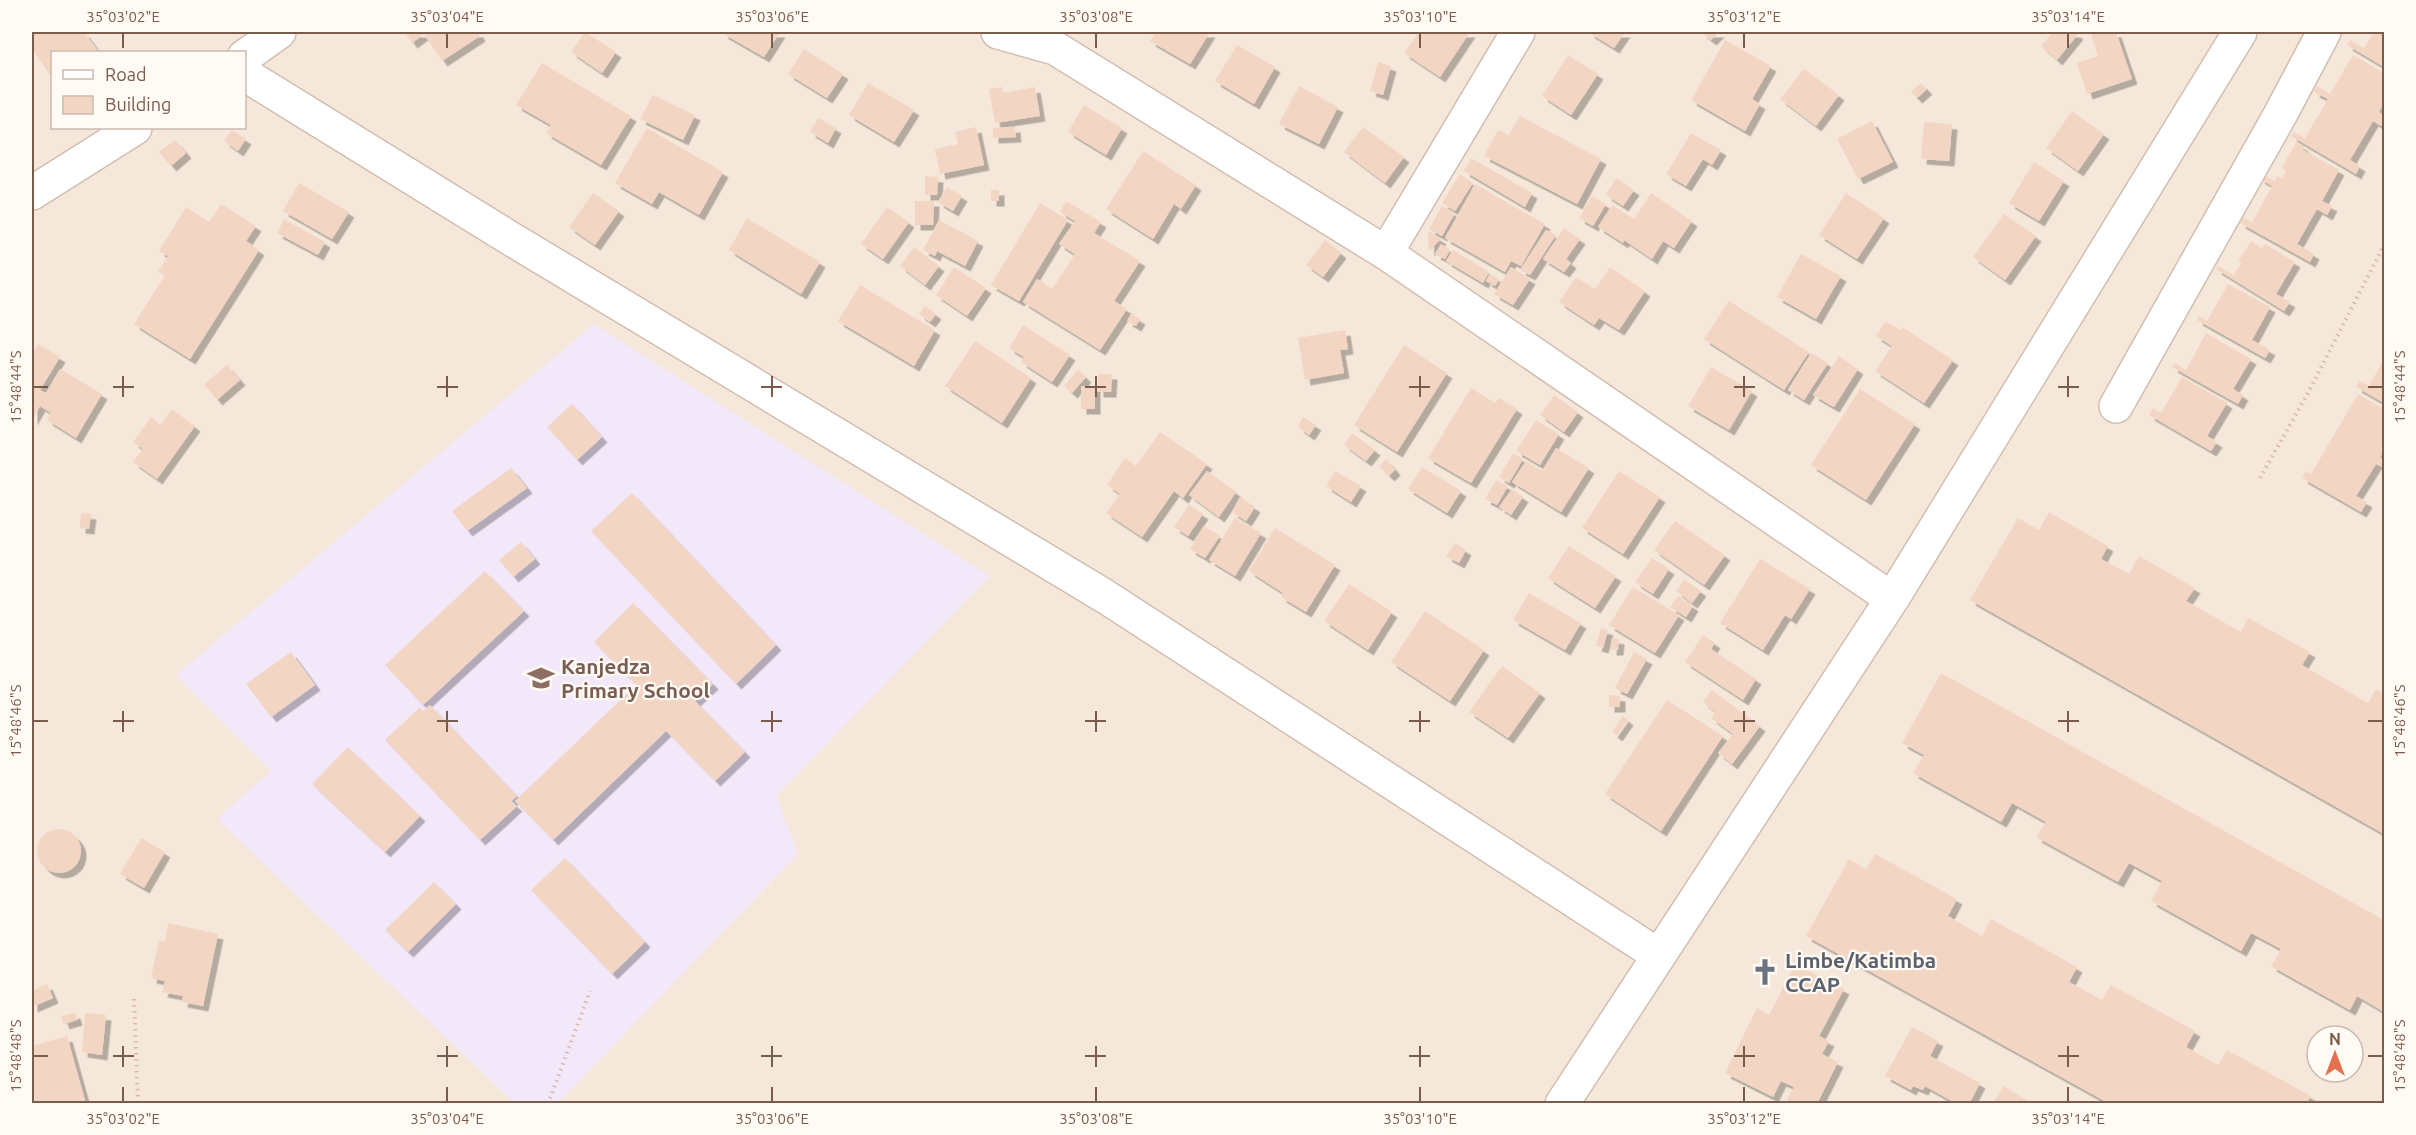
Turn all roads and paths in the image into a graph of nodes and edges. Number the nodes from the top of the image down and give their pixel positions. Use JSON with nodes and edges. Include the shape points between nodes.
{"nodes":[{"id":1,"x":279,"y":32,"type":"edge"},
{"id":2,"x":998,"y":32,"type":"edge"},
{"id":3,"x":1518,"y":32,"type":"edge"},
{"id":4,"x":2324,"y":32,"type":"edge"},
{"id":5,"x":2234,"y":34,"type":"edge"},
{"id":6,"x":246,"y":56,"type":"edge"},
{"id":7,"x":246,"y":75,"type":"edge"},
{"id":8,"x":133,"y":129,"type":"edge"},
{"id":9,"x":32,"y":193,"type":"edge"},
{"id":10,"x":2385,"y":245,"type":"edge"},
{"id":11,"x":1386,"y":253,"type":"junction"},
{"id":12,"x":2116,"y":406,"type":"dead end"},
{"id":13,"x":2260,"y":478,"type":"dead end"},
{"id":14,"x":1892,"y":598,"type":"junction"},
{"id":15,"x":1658,"y":956,"type":"junction"},
{"id":16,"x":590,"y":991,"type":"dead end"},
{"id":17,"x":134,"y":999,"type":"dead end"},
{"id":18,"x":138,"y":1104,"type":"edge"},
{"id":19,"x":548,"y":1104,"type":"edge"},
{"id":20,"x":1562,"y":1104,"type":"edge"}],
"edges":[{"from":1,"to":6,"type":"street"},
{"from":2,"to":11,"type":"street","via":[[1055,48]]},
{"from":3,"to":11,"type":"street"},
{"from":4,"to":12,"type":"street"},
{"from":5,"to":14,"type":"street"},
{"from":7,"to":15,"type":"street","via":[[1106,597]]},
{"from":8,"to":9,"type":"street"},
{"from":10,"to":13,"type":"path"},
{"from":11,"to":14,"type":"street"},
{"from":14,"to":15,"type":"street"},
{"from":15,"to":20,"type":"street"},
{"from":16,"to":19,"type":"path"},
{"from":17,"to":18,"type":"path"}]}
